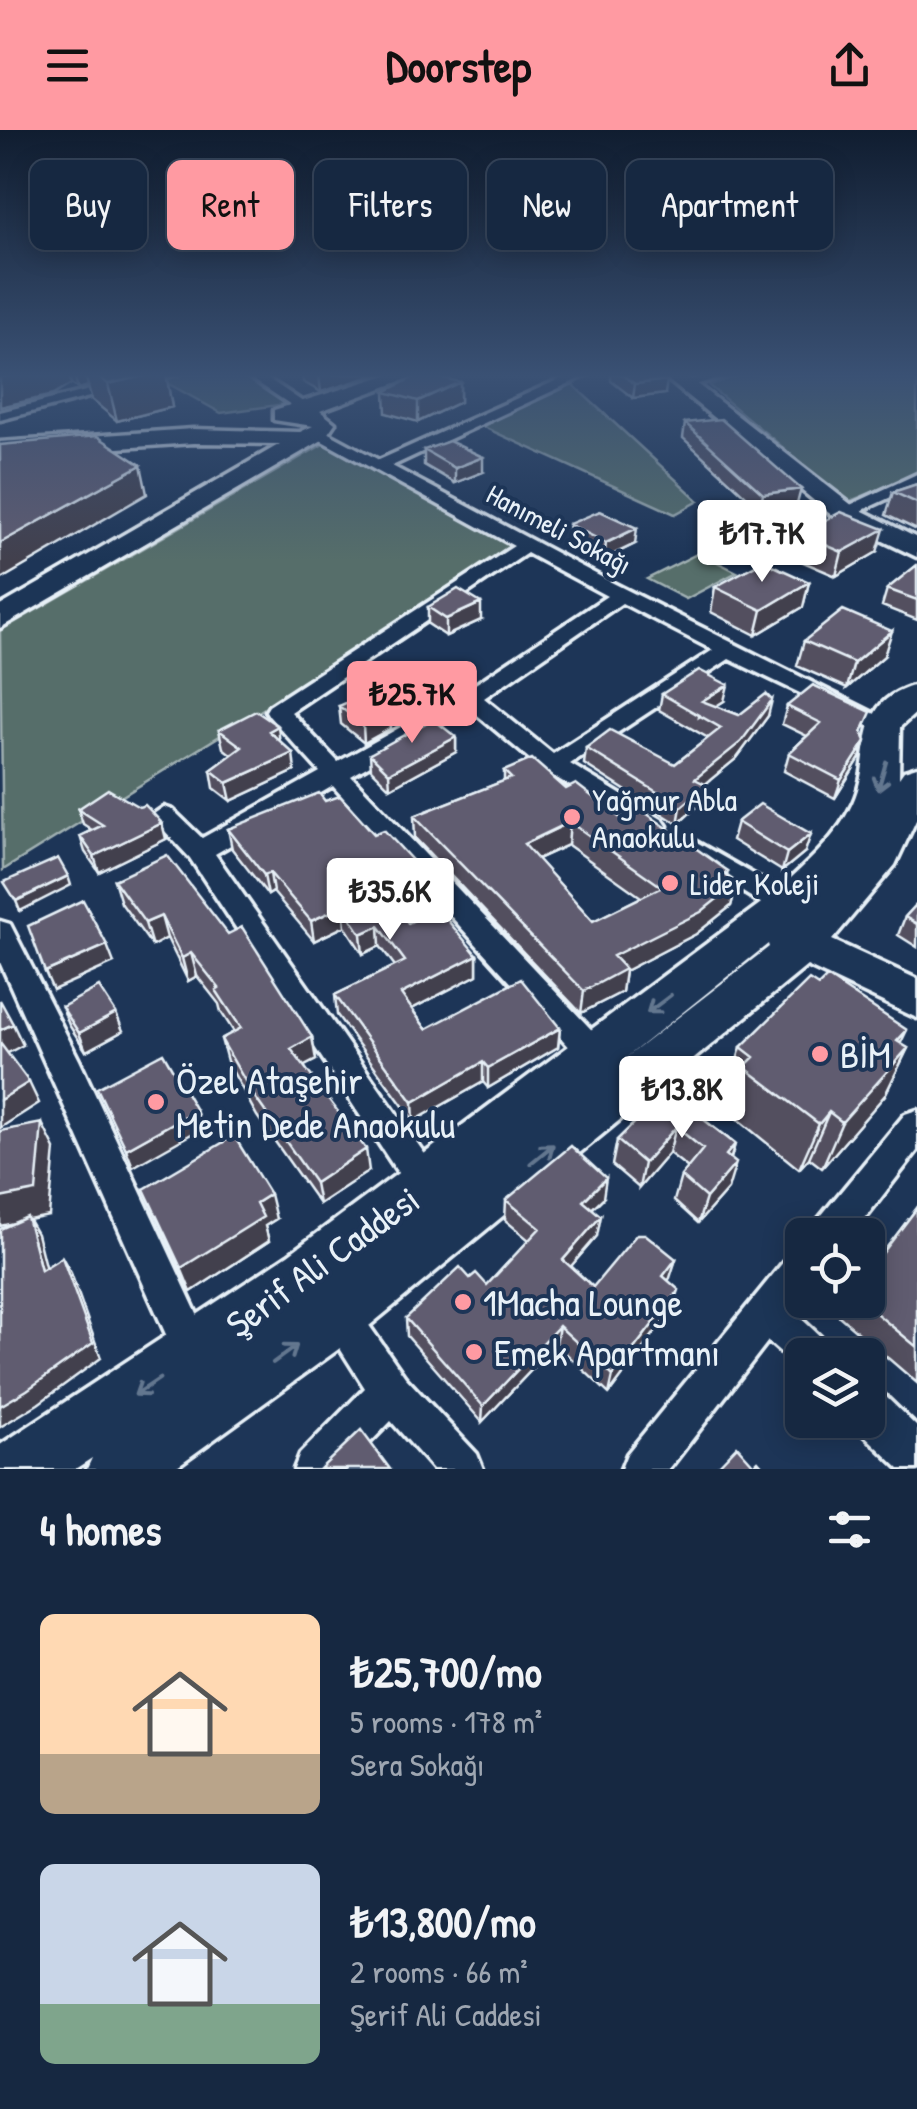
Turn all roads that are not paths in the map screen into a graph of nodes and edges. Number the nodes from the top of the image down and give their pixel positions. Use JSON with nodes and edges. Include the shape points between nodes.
{"nodes":[{"id":1,"x":45,"y":436,"type":"edge"},
{"id":2,"x":148,"y":436,"type":"edge"},
{"id":3,"x":261,"y":436,"type":"edge"},
{"id":4,"x":299,"y":436,"type":"edge"},
{"id":5,"x":331,"y":436,"type":"edge"},
{"id":6,"x":444,"y":436,"type":"edge"},
{"id":7,"x":750,"y":436,"type":"edge"},
{"id":8,"x":0,"y":439,"type":"edge"},
{"id":9,"x":0,"y":449,"type":"edge"},
{"id":10,"x":379,"y":466,"type":"junction"},
{"id":11,"x":917,"y":479,"type":"edge"},
{"id":12,"x":844,"y":512,"type":"junction"},
{"id":13,"x":529,"y":544,"type":"junction"},
{"id":14,"x":917,"y":549,"type":"edge"},
{"id":15,"x":624,"y":593,"type":"junction"},
{"id":16,"x":0,"y":599,"type":"edge"},
{"id":17,"x":0,"y":619,"type":"edge"},
{"id":18,"x":724,"y":652,"type":"junction"},
{"id":19,"x":470,"y":698,"type":"junction"},
{"id":20,"x":900,"y":710,"type":"edge"},
{"id":21,"x":552,"y":765,"type":"junction"},
{"id":22,"x":334,"y":773,"type":"junction"},
{"id":23,"x":917,"y":779,"type":"edge"},
{"id":24,"x":164,"y":816,"type":"dead end"},
{"id":25,"x":199,"y":851,"type":"junction"},
{"id":26,"x":793,"y":926,"type":"junction"},
{"id":27,"x":0,"y":932,"type":"edge"},
{"id":28,"x":917,"y":1000,"type":"edge"},
{"id":29,"x":594,"y":1053,"type":"junction"},
{"id":30,"x":917,"y":1125,"type":"edge"},
{"id":31,"x":426,"y":1185,"type":"junction"},
{"id":32,"x":843,"y":1218,"type":"edge"},
{"id":33,"x":785,"y":1290,"type":"edge"},
{"id":34,"x":767,"y":1313,"type":"junction"},
{"id":35,"x":338,"y":1315,"type":"junction"},
{"id":36,"x":793,"y":1338,"type":"edge"},
{"id":37,"x":195,"y":1354,"type":"junction"},
{"id":38,"x":391,"y":1391,"type":"junction"},
{"id":39,"x":885,"y":1425,"type":"edge"},
{"id":40,"x":917,"y":1456,"type":"edge"},
{"id":41,"x":20,"y":1469,"type":"edge"},
{"id":42,"x":119,"y":1469,"type":"edge"},
{"id":43,"x":315,"y":1469,"type":"edge"},
{"id":44,"x":462,"y":1469,"type":"edge"},
{"id":45,"x":642,"y":1469,"type":"edge"}],
"edges":[{"from":1,"to":8,"type":"street"},
{"from":2,"to":9,"type":"street"},
{"from":3,"to":16,"type":"street","via":[[226,470]]},
{"from":4,"to":17,"type":"street"},
{"from":5,"to":10,"type":"street","name":"Hanımeli Sokağı"},
{"from":6,"to":10,"type":"street"},
{"from":7,"to":12,"type":"street"},
{"from":10,"to":13,"type":"street","name":"Hanımeli Sokağı"},
{"from":11,"to":12,"type":"street"},
{"from":12,"to":14,"type":"street"},
{"from":13,"to":15,"type":"street","name":"Hanımeli Sokağı"},
{"from":13,"to":22,"type":"street","via":[[277,712]]},
{"from":15,"to":18,"type":"street","name":"Hanımeli Sokağı"},
{"from":15,"to":19,"type":"street"},
{"from":18,"to":20,"type":"street","name":"Hanımeli Sokağı"},
{"from":18,"to":21,"type":"street"},
{"from":19,"to":21,"type":"street"},
{"from":19,"to":22,"type":"street"},
{"from":20,"to":26,"type":"street","name":"Şerif Ali Caddesi","one_way":true,"via":[[885,776],[866,815]]},
{"from":21,"to":26,"type":"street"},
{"from":22,"to":25,"type":"street"},
{"from":22,"to":29,"type":"street"},
{"from":23,"to":26,"type":"street","name":"Şerif Ali Caddesi","via":[[876,864]]},
{"from":24,"to":25,"type":"street"},
{"from":25,"to":31,"type":"street"},
{"from":26,"to":28,"type":"street"},
{"from":26,"to":29,"type":"street","name":"Şerif Ali Caddesi","one_way":true},
{"from":35,"to":26,"type":"street","name":"Şerif Ali Caddesi","one_way":true},
{"from":27,"to":37,"type":"street"},
{"from":29,"to":31,"type":"street","name":"Şerif Ali Caddesi"},
{"from":30,"to":32,"type":"street"},
{"from":31,"to":37,"type":"street","name":"Şerif Ali Caddesi"},
{"from":33,"to":34,"type":"street"},
{"from":34,"to":36,"type":"street"},
{"from":34,"to":45,"type":"street"},
{"from":35,"to":38,"type":"street"},
{"from":42,"to":35,"type":"street","name":"Şerif Ali Caddesi","one_way":true},
{"from":37,"to":41,"type":"street","name":"Şerif Ali Caddesi","one_way":true},
{"from":38,"to":43,"type":"street"},
{"from":38,"to":44,"type":"street"},
{"from":39,"to":40,"type":"street"}]}
